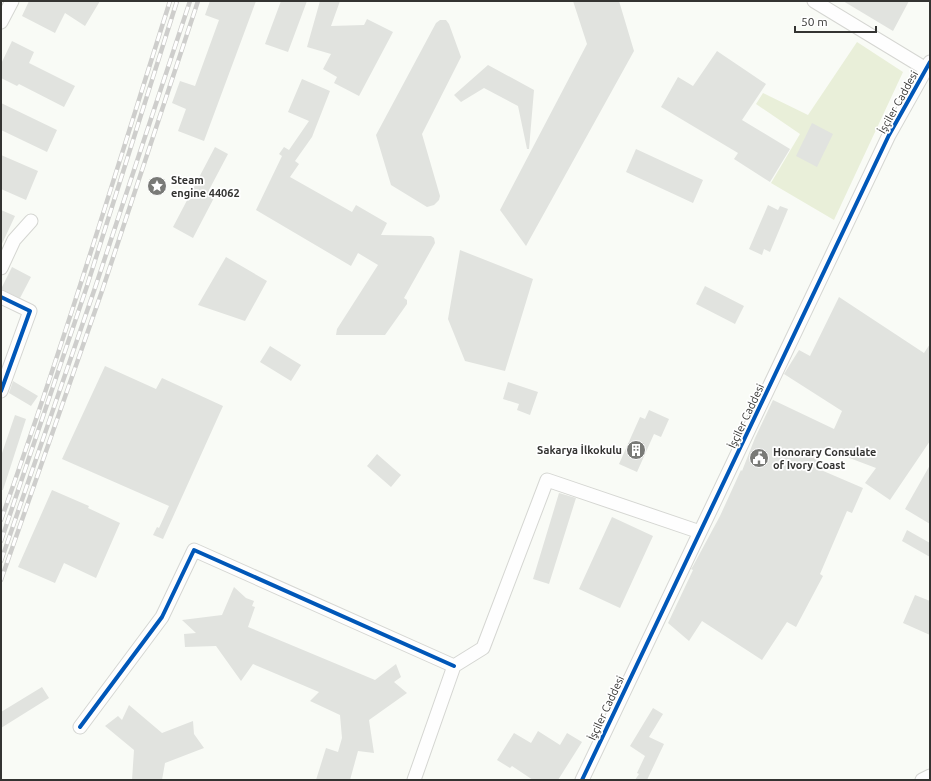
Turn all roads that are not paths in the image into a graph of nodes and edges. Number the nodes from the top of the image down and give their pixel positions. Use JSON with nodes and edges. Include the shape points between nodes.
{"nodes":[{"id":1,"x":12,"y":1,"type":"edge"},
{"id":2,"x":818,"y":2,"type":"edge"},
{"id":3,"x":1,"y":22,"type":"edge"},
{"id":4,"x":928,"y":66,"type":"edge"},
{"id":5,"x":31,"y":221,"type":"dead end"},
{"id":6,"x":1,"y":268,"type":"edge"},
{"id":7,"x":1,"y":297,"type":"edge"},
{"id":8,"x":1,"y":391,"type":"edge"},
{"id":9,"x":700,"y":532,"type":"junction"},
{"id":10,"x":454,"y":666,"type":"junction"},
{"id":11,"x":80,"y":727,"type":"dead end"},
{"id":12,"x":930,"y":776,"type":"edge"},
{"id":13,"x":414,"y":780,"type":"edge"},
{"id":14,"x":582,"y":780,"type":"edge"},
{"id":15,"x":922,"y":780,"type":"edge"}],
"edges":[{"from":1,"to":3,"type":"street"},
{"from":2,"to":4,"type":"street"},
{"from":4,"to":9,"type":"street","name":"İşçiler Caddesi","via":[[889,135]]},
{"from":5,"to":6,"type":"street","via":[[14,240]]},
{"from":7,"to":8,"type":"street","via":[[30,311]]},
{"from":9,"to":10,"type":"street","via":[[547,480],[483,648]]},
{"from":9,"to":14,"type":"street","name":"İşçiler Caddesi"},
{"from":10,"to":11,"type":"street","via":[[194,550],[162,617]]},
{"from":10,"to":13,"type":"street"},
{"from":12,"to":15,"type":"street"}]}
